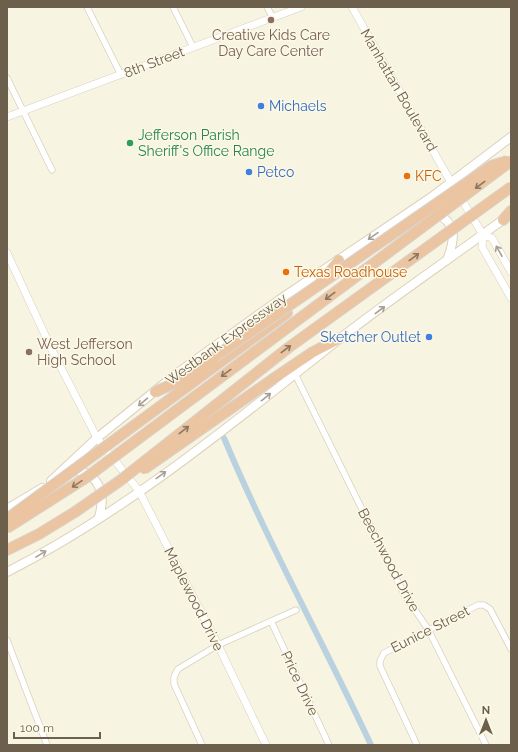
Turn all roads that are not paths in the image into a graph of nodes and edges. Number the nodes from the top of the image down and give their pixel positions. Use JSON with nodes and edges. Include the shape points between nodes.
{"nodes":[{"id":1,"x":87,"y":7,"type":"edge"},
{"id":2,"x":173,"y":7,"type":"edge"},
{"id":3,"x":267,"y":7,"type":"edge"},
{"id":4,"x":301,"y":7,"type":"edge"},
{"id":5,"x":352,"y":7,"type":"edge"},
{"id":6,"x":273,"y":18,"type":"junction"},
{"id":7,"x":193,"y":48,"type":"junction"},
{"id":8,"x":121,"y":75,"type":"junction"},
{"id":9,"x":7,"y":78,"type":"edge"},
{"id":10,"x":22,"y":112,"type":"junction"},
{"id":11,"x":7,"y":117,"type":"edge"},
{"id":12,"x":511,"y":137,"type":"edge"},
{"id":13,"x":511,"y":160,"type":"edge"},
{"id":14,"x":52,"y":170,"type":"dead end"},
{"id":15,"x":451,"y":182,"type":"junction"},
{"id":16,"x":511,"y":187,"type":"edge"},
{"id":17,"x":415,"y":208,"type":"junction"},
{"id":18,"x":508,"y":215,"type":"edge"},
{"id":19,"x":483,"y":235,"type":"junction"},
{"id":20,"x":7,"y":253,"type":"edge"},
{"id":21,"x":338,"y":260,"type":"junction"},
{"id":22,"x":446,"y":260,"type":"junction"},
{"id":23,"x":511,"y":272,"type":"edge"},
{"id":24,"x":508,"y":289,"type":"edge"},
{"id":25,"x":511,"y":298,"type":"edge"},
{"id":26,"x":340,"y":338,"type":"joint"},
{"id":27,"x":293,"y":370,"type":"junction"},
{"id":28,"x":155,"y":392,"type":"junction"},
{"id":29,"x":97,"y":438,"type":"junction"},
{"id":30,"x":61,"y":472,"type":"junction"},
{"id":31,"x":139,"y":491,"type":"junction"},
{"id":32,"x":7,"y":509,"type":"edge"},
{"id":33,"x":75,"y":512,"type":"junction"},
{"id":34,"x":99,"y":517,"type":"junction"},
{"id":35,"x":7,"y":519,"type":"edge"},
{"id":36,"x":7,"y":528,"type":"edge"},
{"id":37,"x":7,"y":550,"type":"edge"},
{"id":38,"x":7,"y":572,"type":"edge"},
{"id":39,"x":296,"y":610,"type":"dead end"},
{"id":40,"x":271,"y":621,"type":"junction"},
{"id":41,"x":428,"y":629,"type":"junction"},
{"id":42,"x":7,"y":640,"type":"edge"},
{"id":43,"x":218,"y":645,"type":"junction"},
{"id":44,"x":511,"y":649,"type":"edge"},
{"id":45,"x":47,"y":745,"type":"edge"},
{"id":46,"x":202,"y":745,"type":"edge"},
{"id":47,"x":266,"y":745,"type":"edge"},
{"id":48,"x":329,"y":745,"type":"edge"},
{"id":49,"x":417,"y":745,"type":"edge"},
{"id":50,"x":486,"y":745,"type":"edge"}],
"edges":[{"from":1,"to":8,"type":"street"},
{"from":2,"to":7,"type":"street"},
{"from":3,"to":6,"type":"street"},
{"from":4,"to":6,"type":"street","name":"8th Street"},
{"from":5,"to":15,"type":"street","name":"Manhattan Boulevard"},
{"from":6,"to":7,"type":"street","name":"8th Street"},
{"from":7,"to":8,"type":"street","name":"8th Street"},
{"from":8,"to":10,"type":"street","name":"8th Street"},
{"from":9,"to":10,"type":"street"},
{"from":10,"to":11,"type":"street","name":"8th Street"},
{"from":10,"to":14,"type":"street"},
{"from":12,"to":15,"type":"main road","name":"Westbank Expressway"},
{"from":13,"to":28,"type":"highway","bridge":true,"via":[[491,166],[181,380]]},
{"from":13,"to":36,"type":"highway","name":"Westbank Expressway","one_way":true,"bridge":true,"via":[[87,477]]},
{"from":15,"to":17,"type":"main road","name":"Westbank Expressway"},
{"from":15,"to":19,"type":"street","name":"Manhattan Boulevard"},
{"from":33,"to":16,"type":"highway","one_way":true,"bridge":true,"via":[[121,480],[288,348]]},
{"from":17,"to":21,"type":"main road","name":"Westbank Expressway","one_way":true},
{"from":17,"to":22,"type":"main road","via":[[443,217],[449,224],[454,238]]},
{"from":18,"to":19,"type":"main road"},
{"from":19,"to":22,"type":"main road"},
{"from":23,"to":19,"type":"street","name":"Manhattan Boulevard","one_way":true,"via":[[492,238]]},
{"from":19,"to":24,"type":"street","name":"Manhattan Boulevard","via":[[482,247]]},
{"from":20,"to":29,"type":"street","name":"Maplewood Drive"},
{"from":21,"to":28,"type":"main road","name":"Westbank Expressway","via":[[204,354]]},
{"from":21,"to":35,"type":"highway","bridge":true,"via":[[306,298]]},
{"from":26,"to":22,"type":"main road","one_way":true},
{"from":24,"to":25,"type":"street","name":"Manhattan Boulevard"},
{"from":26,"to":27,"type":"highway","via":[[313,352]]},
{"from":31,"to":27,"type":"main road","one_way":true,"via":[[249,411]]},
{"from":27,"to":33,"type":"highway","bridge":true,"via":[[105,497]]},
{"from":27,"to":41,"type":"street","name":"Beechwood Drive","via":[[404,594]]},
{"from":28,"to":29,"type":"main road","name":"Westbank Expressway","one_way":true},
{"from":29,"to":30,"type":"main road","name":"Westbank Expressway"},
{"from":29,"to":31,"type":"street","name":"Maplewood Drive"},
{"from":30,"to":32,"type":"main road","name":"Westbank Expressway","via":[[30,496]]},
{"from":30,"to":34,"type":"main road","via":[[78,470],[87,473],[97,482],[101,489],[102,508]]},
{"from":31,"to":34,"type":"main road"},
{"from":31,"to":43,"type":"street","name":"Maplewood Drive"},
{"from":33,"to":37,"type":"highway"},
{"from":38,"to":34,"type":"main road","one_way":true},
{"from":39,"to":40,"type":"street"},
{"from":40,"to":43,"type":"street"},
{"from":40,"to":48,"type":"street","name":"Price Drive"},
{"from":41,"to":44,"type":"street","name":"Eunice Street","via":[[481,605],[490,609]]},
{"from":41,"to":49,"type":"street","name":"Eunice Street","via":[[388,650],[381,658],[380,666]]},
{"from":41,"to":50,"type":"street","name":"Beechwood Drive"},
{"from":42,"to":45,"type":"street"},
{"from":43,"to":46,"type":"street","via":[[178,669],[174,677],[174,684]]},
{"from":43,"to":47,"type":"street","name":"Maplewood Drive"}]}
